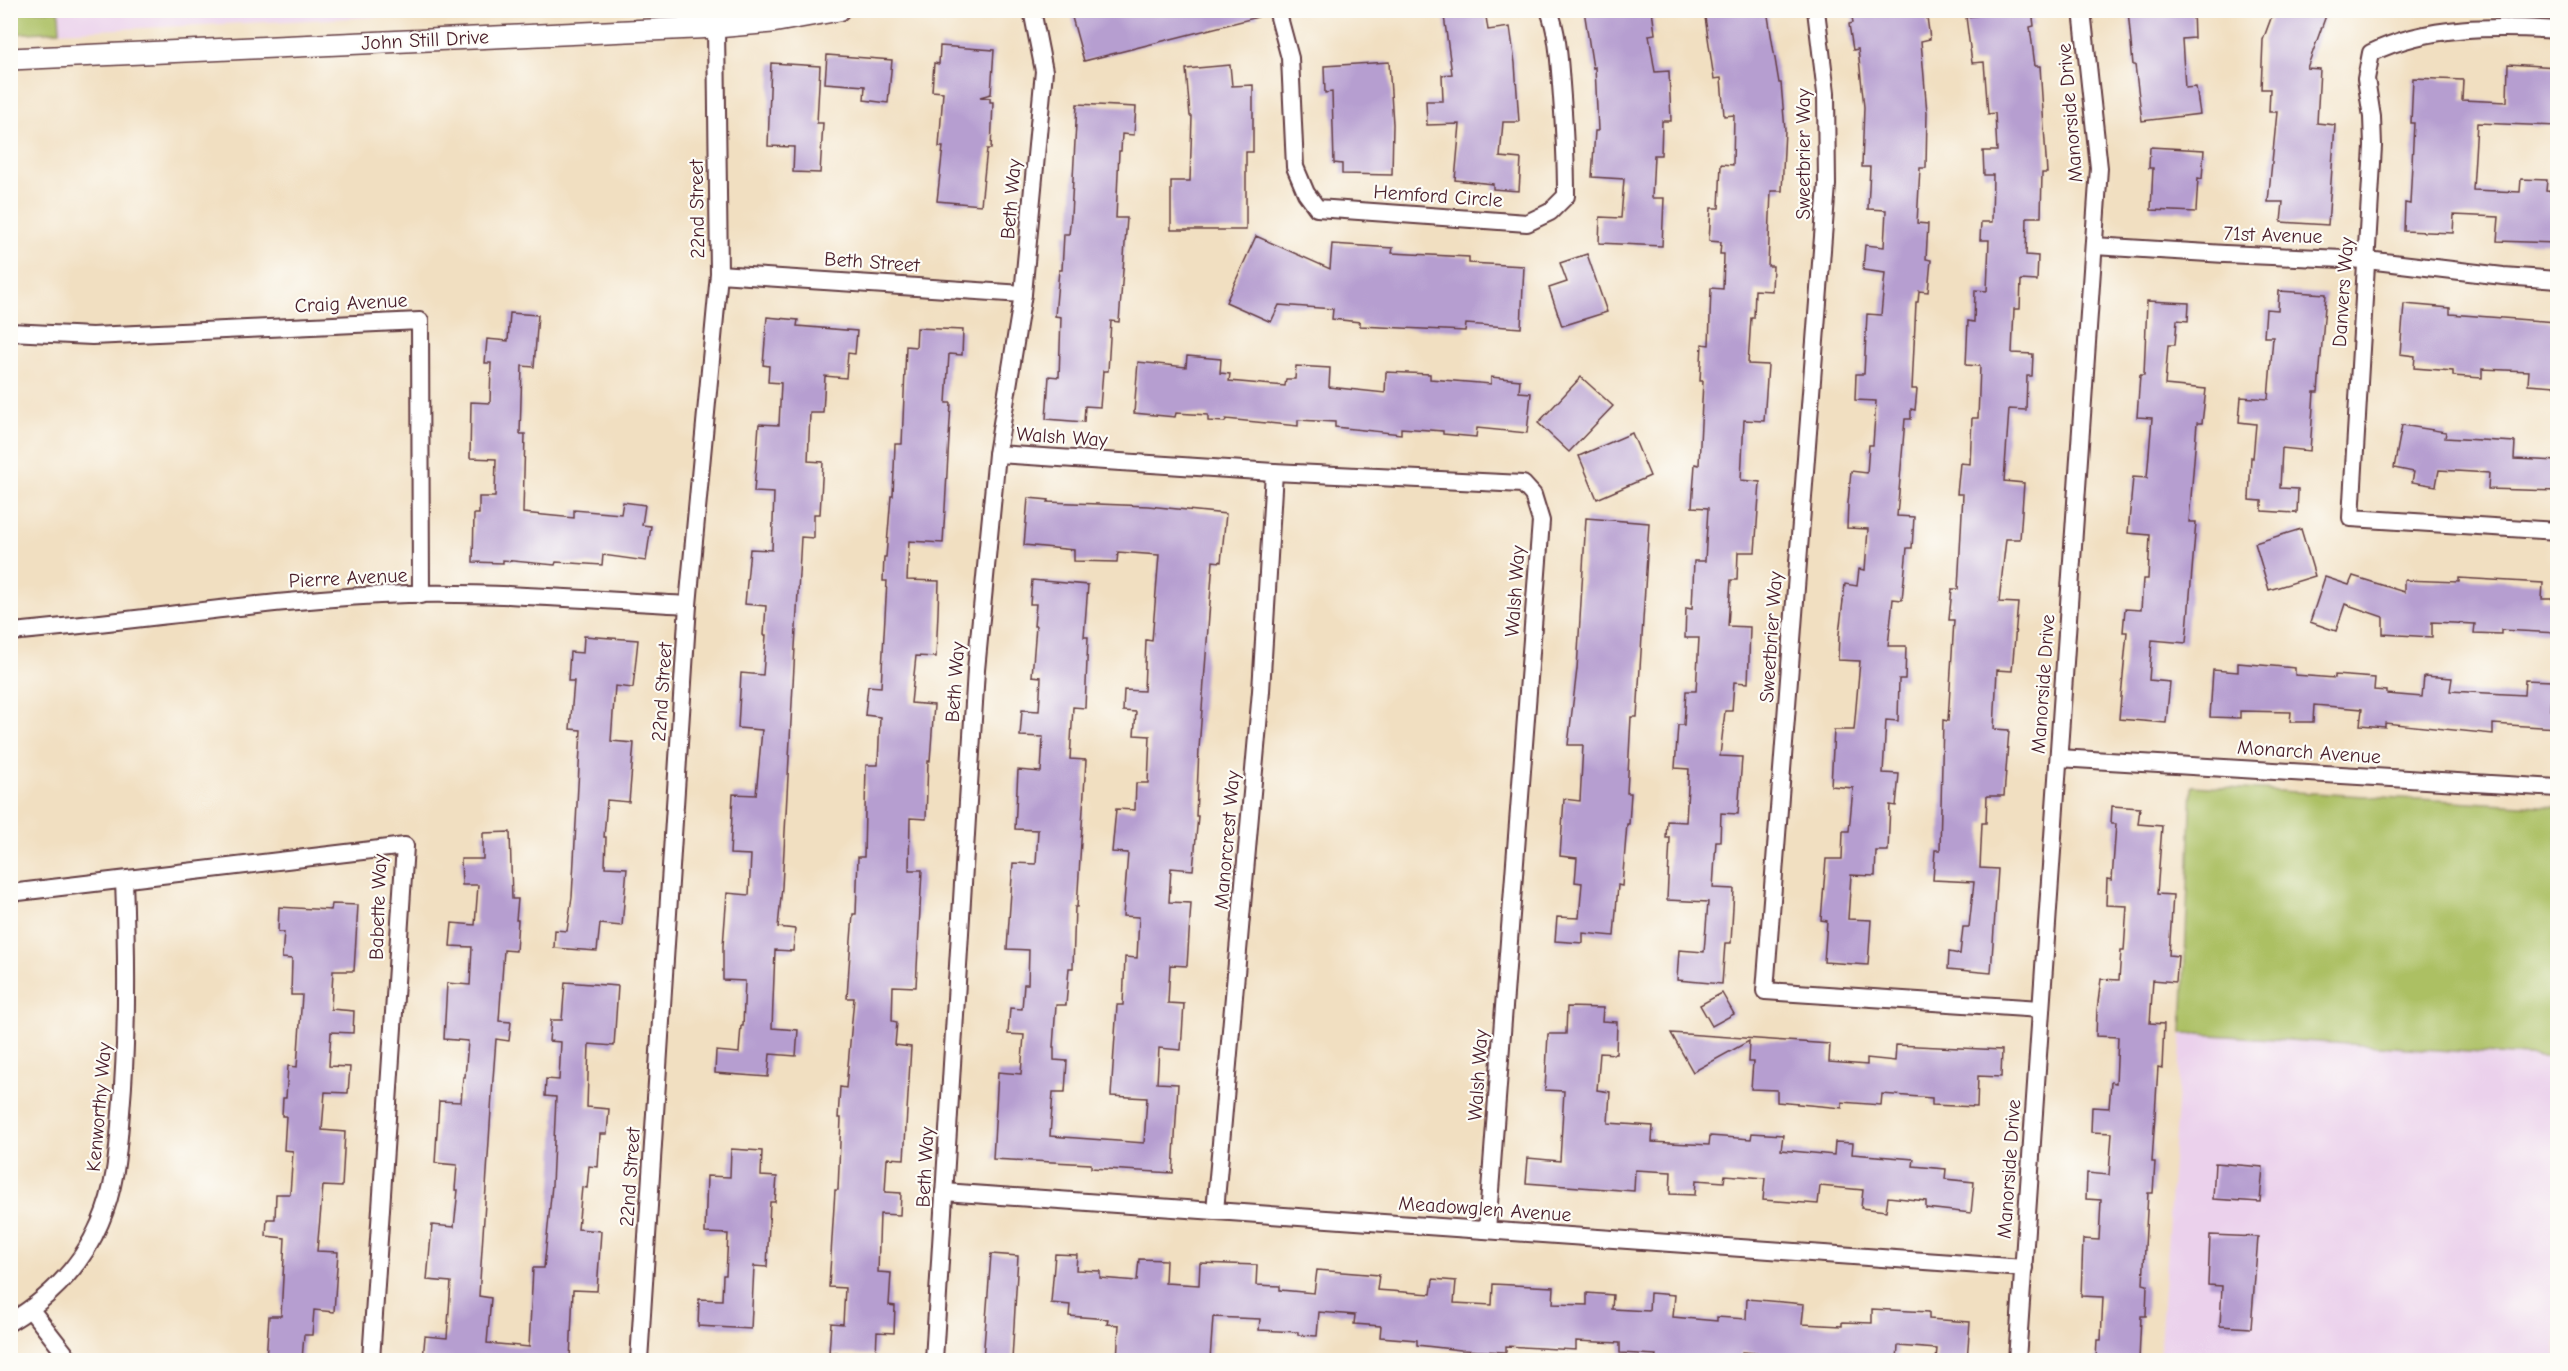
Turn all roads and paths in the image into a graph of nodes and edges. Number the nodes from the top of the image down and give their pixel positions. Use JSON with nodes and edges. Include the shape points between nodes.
{"nodes":[{"id":1,"x":839,"y":10,"type":"edge"},
{"id":2,"x":1032,"y":10,"type":"edge"},
{"id":3,"x":1277,"y":10,"type":"edge"},
{"id":4,"x":1549,"y":10,"type":"edge"},
{"id":5,"x":1816,"y":10,"type":"edge"},
{"id":6,"x":2082,"y":10,"type":"edge"},
{"id":7,"x":716,"y":27,"type":"junction"},
{"id":8,"x":2558,"y":30,"type":"edge"},
{"id":9,"x":10,"y":59,"type":"edge"},
{"id":10,"x":2094,"y":246,"type":"junction"},
{"id":11,"x":2367,"y":260,"type":"junction"},
{"id":12,"x":719,"y":274,"type":"junction"},
{"id":13,"x":2558,"y":280,"type":"edge"},
{"id":14,"x":1023,"y":294,"type":"junction"},
{"id":15,"x":10,"y":332,"type":"edge"},
{"id":16,"x":997,"y":454,"type":"junction"},
{"id":17,"x":1274,"y":472,"type":"junction"},
{"id":18,"x":2558,"y":531,"type":"edge"},
{"id":19,"x":421,"y":595,"type":"junction"},
{"id":20,"x":688,"y":605,"type":"junction"},
{"id":21,"x":10,"y":632,"type":"edge"},
{"id":22,"x":2059,"y":758,"type":"junction"},
{"id":23,"x":2558,"y":788,"type":"edge"},
{"id":24,"x":124,"y":880,"type":"junction"},
{"id":25,"x":10,"y":893,"type":"edge"},
{"id":26,"x":2041,"y":1009,"type":"junction"},
{"id":27,"x":944,"y":1192,"type":"junction"},
{"id":28,"x":1215,"y":1211,"type":"junction"},
{"id":29,"x":1487,"y":1230,"type":"junction"},
{"id":30,"x":2024,"y":1268,"type":"junction"},
{"id":31,"x":31,"y":1310,"type":"junction"},
{"id":32,"x":10,"y":1322,"type":"edge"},
{"id":33,"x":70,"y":1360,"type":"edge"},
{"id":34,"x":371,"y":1360,"type":"edge"},
{"id":35,"x":639,"y":1360,"type":"edge"},
{"id":36,"x":934,"y":1360,"type":"edge"},
{"id":37,"x":2017,"y":1360,"type":"edge"}],
"edges":[{"from":1,"to":7,"type":"street","name":"John Still Drive"},
{"from":2,"to":14,"type":"street","name":"Beth Way","via":[[1044,71]]},
{"from":3,"to":4,"type":"street","name":"Hemford Circle","via":[[1290,58],[1295,167],[1317,208],[1527,223],[1550,212],[1566,196],[1567,149],[1560,70]]},
{"from":5,"to":26,"type":"street","name":"Sweetbrier Way","via":[[1826,93],[1827,185],[1765,991]]},
{"from":6,"to":10,"type":"street","name":"Manorside Drive","via":[[2099,168]]},
{"from":7,"to":9,"type":"street","name":"John Still Drive"},
{"from":7,"to":12,"type":"street","name":"22nd Street"},
{"from":8,"to":11,"type":"street","name":"Danvers Way","via":[[2468,29],[2396,41],[2371,53],[2366,79],[2373,136]]},
{"from":10,"to":11,"type":"street","name":"71st Avenue"},
{"from":10,"to":22,"type":"street","name":"Manorside Drive"},
{"from":11,"to":13,"type":"street","name":"71st Avenue"},
{"from":11,"to":18,"type":"street","name":"Danvers Way","via":[[2351,518]]},
{"from":12,"to":14,"type":"street","name":"Beth Street"},
{"from":12,"to":20,"type":"street","name":"22nd Street"},
{"from":14,"to":16,"type":"street","name":"Beth Way"},
{"from":15,"to":19,"type":"street","name":"Craig Avenue","via":[[92,336],[420,321]]},
{"from":16,"to":17,"type":"street","name":"Walsh Way"},
{"from":16,"to":27,"type":"street","name":"Beth Way","via":[[976,670]]},
{"from":17,"to":28,"type":"street","name":"Manorcrest Way","via":[[1261,691]]},
{"from":17,"to":29,"type":"street","name":"Walsh Way","via":[[1523,484],[1533,495],[1541,520]]},
{"from":19,"to":20,"type":"street","name":"Pierre Avenue"},
{"from":19,"to":21,"type":"street","name":"Pierre Avenue","via":[[241,606]]},
{"from":20,"to":35,"type":"street","name":"22nd Street"},
{"from":22,"to":23,"type":"street","name":"Monarch Avenue"},
{"from":22,"to":26,"type":"street","name":"Manorside Drive"},
{"from":24,"to":25,"type":"street","name":"Babette Way"},
{"from":24,"to":31,"type":"street","name":"Kenworthy Way","via":[[128,985],[125,1072],[111,1194],[96,1232],[74,1267]]},
{"from":24,"to":34,"type":"street","name":"Babette Way","via":[[405,846]]},
{"from":26,"to":30,"type":"street","name":"Manorside Drive"},
{"from":27,"to":28,"type":"street","name":"Meadowglen Avenue"},
{"from":27,"to":36,"type":"street","name":"Beth Way"},
{"from":28,"to":29,"type":"street","name":"Meadowglen Avenue"},
{"from":29,"to":30,"type":"street","name":"Meadowglen Avenue"},
{"from":30,"to":37,"type":"street","name":"Manorside Drive"},
{"from":31,"to":32,"type":"street","name":"Kenworthy Way"},
{"from":31,"to":33,"type":"street"}]}
